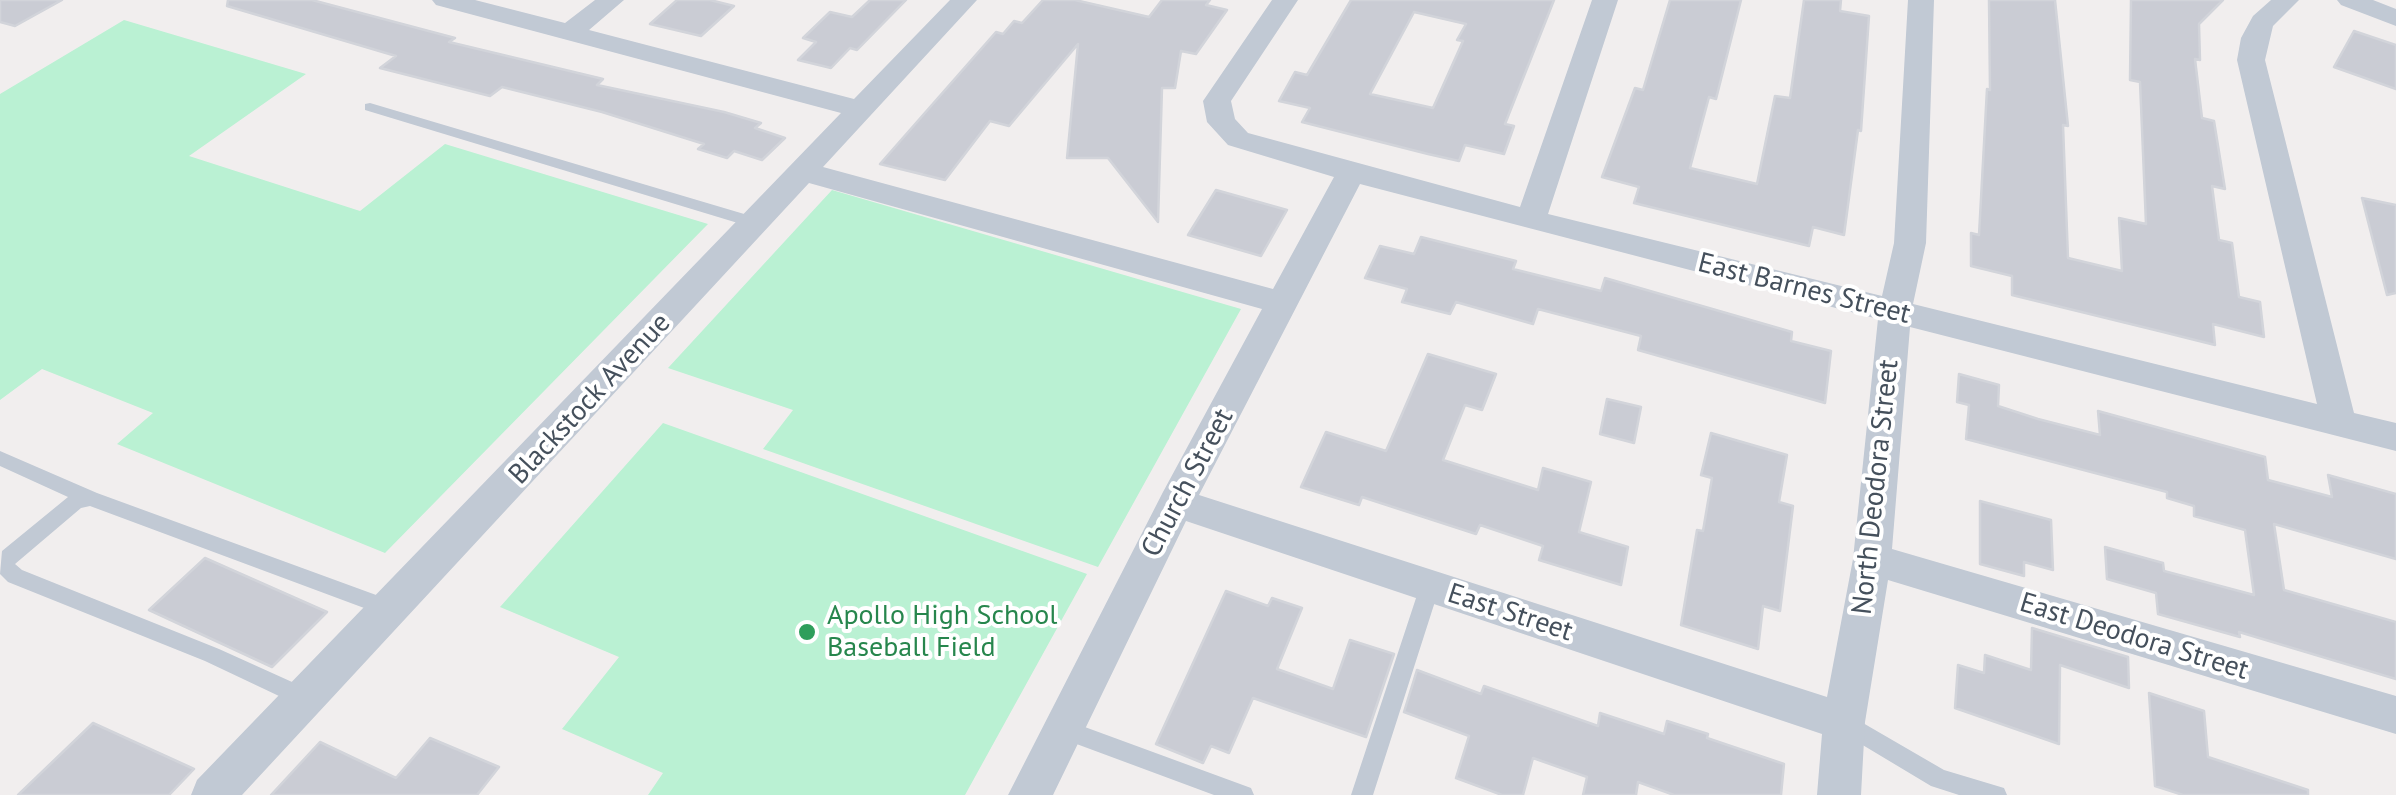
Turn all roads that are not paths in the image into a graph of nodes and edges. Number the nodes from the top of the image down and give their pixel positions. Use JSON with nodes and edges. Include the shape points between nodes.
{"nodes":[{"id":1,"x":445,"y":0,"type":"edge"},
{"id":2,"x":610,"y":0,"type":"edge"},
{"id":3,"x":964,"y":0,"type":"edge"},
{"id":4,"x":1285,"y":0,"type":"edge"},
{"id":5,"x":1606,"y":0,"type":"edge"},
{"id":6,"x":1921,"y":0,"type":"edge"},
{"id":7,"x":2286,"y":0,"type":"edge"},
{"id":8,"x":2350,"y":0,"type":"edge"},
{"id":9,"x":2396,"y":18,"type":"edge"},
{"id":10,"x":569,"y":33,"type":"junction"},
{"id":11,"x":370,"y":107,"type":"dead end"},
{"id":12,"x":862,"y":110,"type":"junction"},
{"id":13,"x":805,"y":172,"type":"junction"},
{"id":14,"x":1350,"y":174,"type":"junction"},
{"id":15,"x":1531,"y":220,"type":"junction"},
{"id":16,"x":756,"y":224,"type":"junction"},
{"id":17,"x":1284,"y":304,"type":"junction"},
{"id":18,"x":1895,"y":312,"type":"junction"},
{"id":19,"x":2339,"y":423,"type":"junction"},
{"id":20,"x":2396,"y":437,"type":"edge"},
{"id":21,"x":0,"y":458,"type":"edge"},
{"id":22,"x":90,"y":498,"type":"junction"},
{"id":23,"x":1176,"y":503,"type":"junction"},
{"id":24,"x":1872,"y":559,"type":"junction"},
{"id":25,"x":2,"y":566,"type":"edge"},
{"id":26,"x":1430,"y":586,"type":"junction"},
{"id":27,"x":392,"y":609,"type":"junction"},
{"id":28,"x":305,"y":698,"type":"junction"},
{"id":29,"x":2396,"y":715,"type":"edge"},
{"id":30,"x":1844,"y":722,"type":"junction"},
{"id":31,"x":1063,"y":729,"type":"junction"},
{"id":32,"x":213,"y":795,"type":"edge"},
{"id":33,"x":1030,"y":795,"type":"edge"},
{"id":34,"x":1243,"y":795,"type":"edge"},
{"id":35,"x":1362,"y":795,"type":"edge"},
{"id":36,"x":1839,"y":795,"type":"edge"},
{"id":37,"x":1996,"y":795,"type":"edge"}],
"edges":[{"from":1,"to":10,"type":"street"},
{"from":2,"to":10,"type":"street"},
{"from":3,"to":12,"type":"street","name":"Blackstock Avenue"},
{"from":4,"to":14,"type":"street","name":"East Barnes Street","via":[[1217,101],[1221,122],[1255,146]]},
{"from":5,"to":15,"type":"street"},
{"from":6,"to":18,"type":"street","name":"North Deodora Street","via":[[1910,242]]},
{"from":7,"to":19,"type":"street","via":[[2262,22],[2251,60]]},
{"from":8,"to":9,"type":"street"},
{"from":10,"to":12,"type":"street"},
{"from":11,"to":16,"type":"lane"},
{"from":12,"to":13,"type":"street","name":"Blackstock Avenue"},
{"from":13,"to":16,"type":"street","name":"Blackstock Avenue"},
{"from":13,"to":17,"type":"street"},
{"from":14,"to":15,"type":"street","name":"East Barnes Street"},
{"from":14,"to":17,"type":"street","name":"Church Street"},
{"from":15,"to":18,"type":"street","name":"East Barnes Street"},
{"from":16,"to":27,"type":"street","name":"Blackstock Avenue"},
{"from":17,"to":23,"type":"street","name":"Church Street"},
{"from":18,"to":19,"type":"street","name":"East Barnes Street"},
{"from":18,"to":24,"type":"street","name":"North Deodora Street"},
{"from":19,"to":20,"type":"street","name":"East Barnes Street"},
{"from":21,"to":22,"type":"lane"},
{"from":22,"to":25,"type":"lane","via":[[75,502]]},
{"from":22,"to":27,"type":"lane"},
{"from":23,"to":26,"type":"street","name":"East Street"},
{"from":23,"to":31,"type":"street","name":"Church Street"},
{"from":24,"to":29,"type":"street","name":"East Deodora Street"},
{"from":24,"to":30,"type":"street","name":"North Deodora Street"},
{"from":25,"to":28,"type":"lane"},
{"from":26,"to":30,"type":"street","name":"East Street"},
{"from":26,"to":35,"type":"lane"},
{"from":27,"to":28,"type":"street","name":"Blackstock Avenue"},
{"from":28,"to":32,"type":"street","name":"Blackstock Avenue"},
{"from":30,"to":36,"type":"street","name":"North Deodora Street"},
{"from":30,"to":37,"type":"lane","via":[[1939,779]]},
{"from":31,"to":33,"type":"street","name":"Church Street"},
{"from":31,"to":34,"type":"lane"}]}
